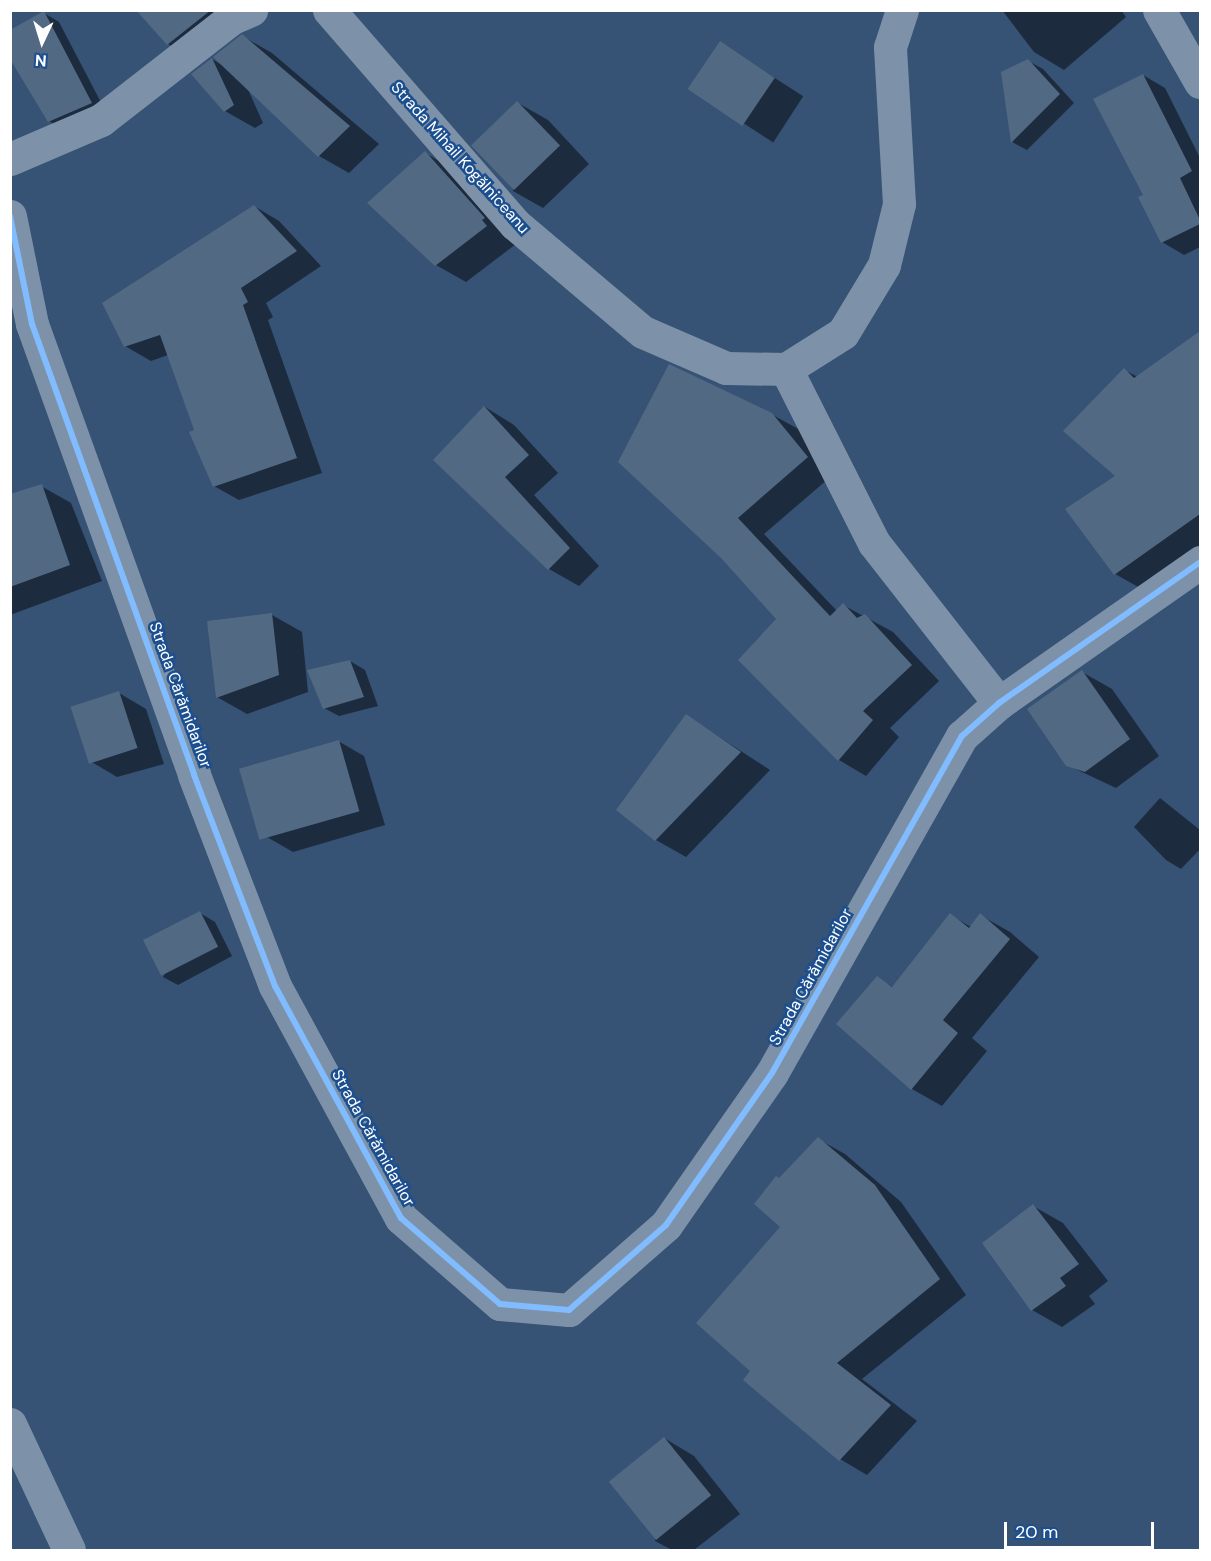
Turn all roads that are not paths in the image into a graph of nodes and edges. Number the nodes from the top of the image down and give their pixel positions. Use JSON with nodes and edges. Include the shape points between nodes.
{"nodes":[{"id":1,"x":251,"y":10,"type":"edge"},
{"id":2,"x":329,"y":10,"type":"edge"},
{"id":3,"x":902,"y":10,"type":"edge"},
{"id":4,"x":1159,"y":10,"type":"edge"},
{"id":5,"x":1200,"y":82,"type":"edge"},
{"id":6,"x":10,"y":159,"type":"edge"},
{"id":7,"x":10,"y":216,"type":"edge"},
{"id":8,"x":21,"y":330,"type":"edge"},
{"id":9,"x":786,"y":369,"type":"junction"},
{"id":10,"x":1200,"y":562,"type":"edge"},
{"id":11,"x":999,"y":703,"type":"junction"},
{"id":12,"x":10,"y":1424,"type":"edge"},
{"id":13,"x":69,"y":1551,"type":"edge"}],
"edges":[{"from":1,"to":6,"type":"street","via":[[232,18],[101,120]]},
{"from":2,"to":9,"type":"street","name":"Strada Mihail Kogălniceanu","via":[[515,224],[643,332],[726,368]]},
{"from":3,"to":9,"type":"street","via":[[890,47],[899,204],[884,265],[843,333]]},
{"from":4,"to":5,"type":"street"},
{"from":7,"to":8,"type":"street","name":"Strada Cărămidarilor"},
{"from":8,"to":11,"type":"street","name":"Strada Cărămidarilor","via":[[275,986],[401,1218],[500,1304],[569,1310],[666,1225],[772,1073],[962,736]]},
{"from":9,"to":11,"type":"street","via":[[874,543]]},
{"from":10,"to":11,"type":"street","name":"Strada Cărămidarilor"},
{"from":12,"to":13,"type":"street"}]}
